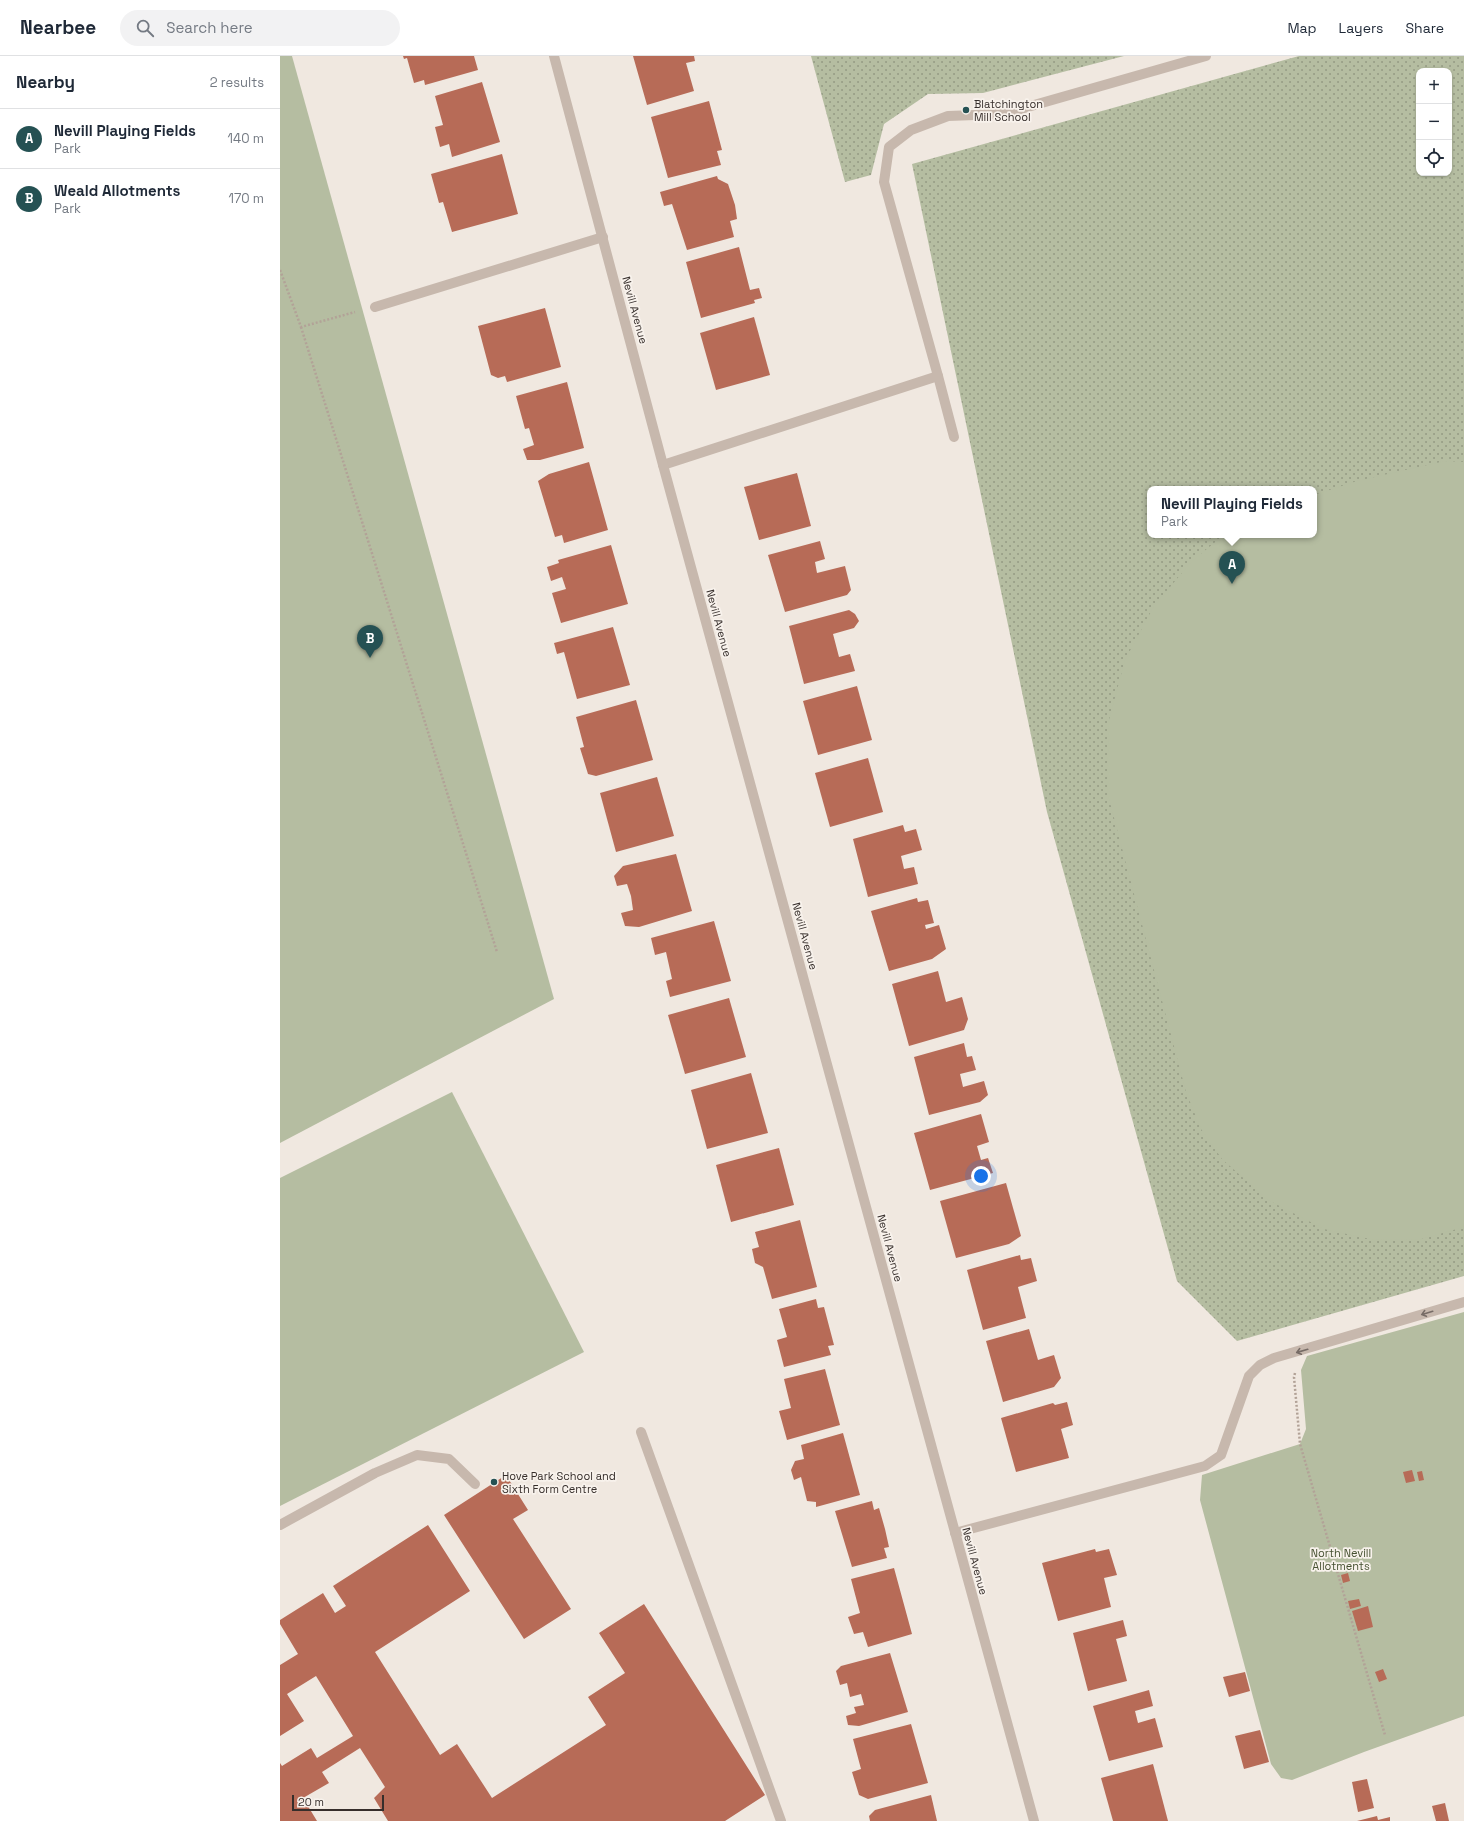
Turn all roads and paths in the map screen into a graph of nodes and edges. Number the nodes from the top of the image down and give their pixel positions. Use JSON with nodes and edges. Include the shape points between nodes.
{"nodes":[{"id":1,"x":554,"y":56,"type":"edge"},
{"id":2,"x":1206,"y":56,"type":"edge"},
{"id":3,"x":603,"y":237,"type":"junction"},
{"id":4,"x":280,"y":270,"type":"edge"},
{"id":5,"x":375,"y":307,"type":"joint"},
{"id":6,"x":301,"y":327,"type":"junction"},
{"id":7,"x":938,"y":376,"type":"junction"},
{"id":8,"x":954,"y":437,"type":"dead end"},
{"id":9,"x":664,"y":465,"type":"junction"},
{"id":10,"x":497,"y":952,"type":"dead end"},
{"id":11,"x":1464,"y":1302,"type":"edge"},
{"id":12,"x":1301,"y":1351,"type":"junction"},
{"id":13,"x":641,"y":1432,"type":"dead end"},
{"id":14,"x":475,"y":1484,"type":"dead end"},
{"id":15,"x":280,"y":1525,"type":"edge"},
{"id":16,"x":955,"y":1533,"type":"junction"},
{"id":17,"x":1385,"y":1735,"type":"dead end"},
{"id":18,"x":781,"y":1821,"type":"edge"},
{"id":19,"x":1034,"y":1821,"type":"edge"}],
"edges":[{"from":1,"to":3,"type":"street","name":"Nevill Avenue"},
{"from":2,"to":7,"type":"street","via":[[1003,114],[948,116],[911,130],[889,147],[884,182]]},
{"from":3,"to":5,"type":"street"},
{"from":3,"to":9,"type":"street","name":"Nevill Avenue"},
{"from":4,"to":6,"type":"path"},
{"from":5,"to":6,"type":"path"},
{"from":6,"to":10,"type":"path"},
{"from":7,"to":8,"type":"street"},
{"from":7,"to":9,"type":"street"},
{"from":9,"to":16,"type":"street","name":"Nevill Avenue"},
{"from":11,"to":12,"type":"street","one_way":true},
{"from":12,"to":16,"type":"street","via":[[1274,1358],[1260,1365],[1249,1376],[1221,1455],[1205,1466]]},
{"from":12,"to":17,"type":"path","via":[[1294,1377],[1300,1444]]},
{"from":13,"to":18,"type":"street"},
{"from":14,"to":15,"type":"street","via":[[449,1459],[417,1455],[375,1473]]},
{"from":16,"to":19,"type":"street","name":"Nevill Avenue"}]}
